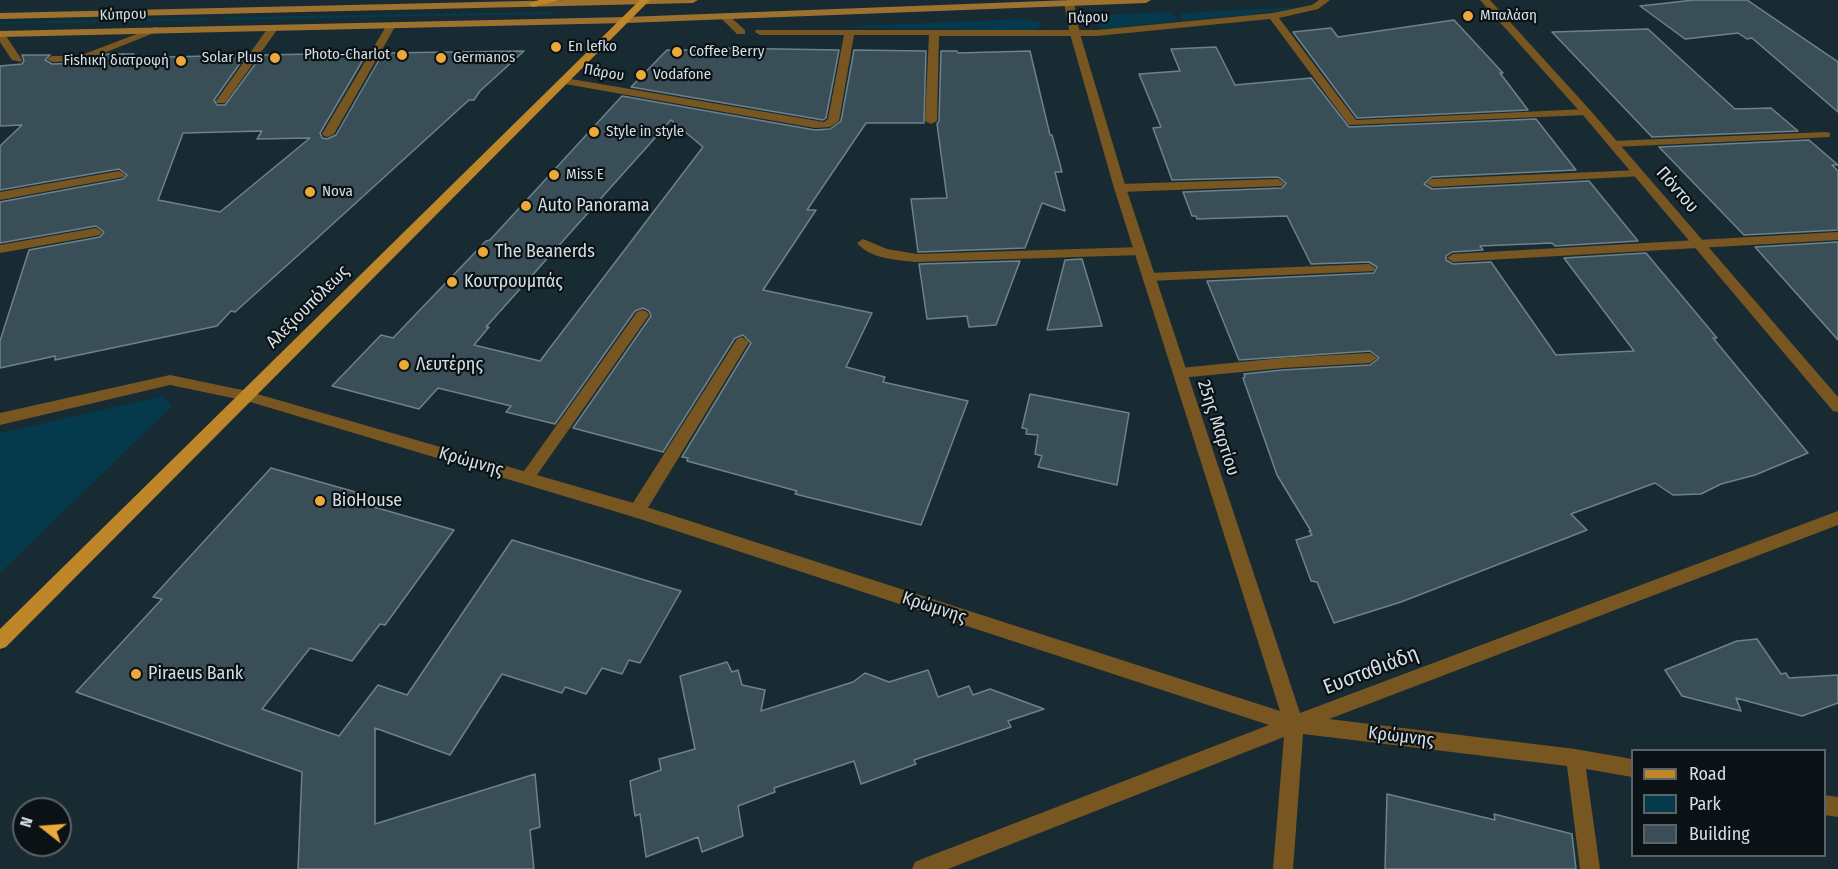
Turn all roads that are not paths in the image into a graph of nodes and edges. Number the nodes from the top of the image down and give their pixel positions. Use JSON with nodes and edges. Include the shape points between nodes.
{"nodes":[{"id":1,"x":555,"y":0,"type":"edge"},
{"id":2,"x":693,"y":0,"type":"edge"},
{"id":3,"x":1146,"y":0,"type":"edge"},
{"id":4,"x":1325,"y":0,"type":"edge"},
{"id":5,"x":1485,"y":0,"type":"edge"},
{"id":6,"x":628,"y":1,"type":"edge"},
{"id":7,"x":645,"y":1,"type":"edge"},
{"id":8,"x":434,"y":3,"type":"edge"},
{"id":9,"x":1069,"y":3,"type":"junction"},
{"id":10,"x":533,"y":4,"type":"junction"},
{"id":11,"x":0,"y":16,"type":"edge"},
{"id":12,"x":725,"y":16,"type":"junction"},
{"id":13,"x":1273,"y":16,"type":"junction"},
{"id":14,"x":626,"y":20,"type":"junction"},
{"id":15,"x":391,"y":25,"type":"junction"},
{"id":16,"x":274,"y":27,"type":"junction"},
{"id":17,"x":159,"y":29,"type":"junction"},
{"id":18,"x":741,"y":32,"type":"dead end"},
{"id":19,"x":760,"y":32,"type":"dead end"},
{"id":20,"x":849,"y":33,"type":"junction"},
{"id":21,"x":0,"y":34,"type":"edge"},
{"id":22,"x":1075,"y":34,"type":"junction"},
{"id":23,"x":934,"y":35,"type":"junction"},
{"id":24,"x":52,"y":59,"type":"dead end"},
{"id":25,"x":17,"y":60,"type":"dead end"},
{"id":26,"x":565,"y":81,"type":"junction"},
{"id":27,"x":221,"y":101,"type":"dead end"},
{"id":28,"x":1586,"y":112,"type":"junction"},
{"id":29,"x":931,"y":121,"type":"dead end"},
{"id":30,"x":328,"y":134,"type":"dead end"},
{"id":31,"x":1826,"y":135,"type":"dead end"},
{"id":32,"x":1613,"y":144,"type":"junction"},
{"id":33,"x":1639,"y":174,"type":"junction"},
{"id":34,"x":119,"y":175,"type":"dead end"},
{"id":35,"x":1278,"y":183,"type":"dead end"},
{"id":36,"x":1432,"y":183,"type":"dead end"},
{"id":37,"x":1120,"y":188,"type":"junction"},
{"id":38,"x":0,"y":196,"type":"edge"},
{"id":39,"x":96,"y":232,"type":"dead end"},
{"id":40,"x":1838,"y":236,"type":"edge"},
{"id":41,"x":863,"y":243,"type":"dead end"},
{"id":42,"x":1698,"y":243,"type":"junction"},
{"id":43,"x":0,"y":249,"type":"edge"},
{"id":44,"x":1141,"y":251,"type":"junction"},
{"id":45,"x":1453,"y":258,"type":"dead end"},
{"id":46,"x":1369,"y":268,"type":"dead end"},
{"id":47,"x":1149,"y":277,"type":"junction"},
{"id":48,"x":642,"y":315,"type":"dead end"},
{"id":49,"x":742,"y":342,"type":"dead end"},
{"id":50,"x":1370,"y":358,"type":"dead end"},
{"id":51,"x":1180,"y":373,"type":"junction"},
{"id":52,"x":247,"y":396,"type":"junction"},
{"id":53,"x":1838,"y":407,"type":"edge"},
{"id":54,"x":0,"y":419,"type":"edge"},
{"id":55,"x":526,"y":478,"type":"junction"},
{"id":56,"x":637,"y":512,"type":"junction"},
{"id":57,"x":1838,"y":518,"type":"edge"},
{"id":58,"x":0,"y":641,"type":"edge"},
{"id":59,"x":1294,"y":724,"type":"junction"},
{"id":60,"x":1575,"y":758,"type":"junction"},
{"id":61,"x":1631,"y":768,"type":"edge"},
{"id":62,"x":922,"y":869,"type":"edge"},
{"id":63,"x":1283,"y":869,"type":"edge"},
{"id":64,"x":1590,"y":869,"type":"edge"}],
"edges":[{"from":1,"to":10,"type":"main road"},
{"from":2,"to":7,"type":"main road","name":"Κύπρου"},
{"from":3,"to":9,"type":"main road","name":"Κύπρου"},
{"from":4,"to":13,"type":"street","name":"Πάρου","via":[[1315,7]]},
{"from":5,"to":28,"type":"street","name":"Πόντου"},
{"from":6,"to":7,"type":"main road","name":"Κύπρου"},
{"from":6,"to":10,"type":"main road","name":"Κύπρου"},
{"from":6,"to":14,"type":"main road"},
{"from":7,"to":14,"type":"main road","name":"Αλεξιουπόλεως"},
{"from":8,"to":10,"type":"main road","name":"Κύπρου"},
{"from":8,"to":11,"type":"main road","name":"Κύπρου"},
{"from":9,"to":12,"type":"main road","name":"Κύπρου"},
{"from":9,"to":22,"type":"street","name":"25ης Μαρτίου"},
{"from":12,"to":14,"type":"main road","name":"Κύπρου"},
{"from":12,"to":18,"type":"street"},
{"from":13,"to":22,"type":"street","name":"Πάρου"},
{"from":13,"to":28,"type":"street","via":[[1353,123]]},
{"from":14,"to":15,"type":"main road","name":"Κύπρου"},
{"from":14,"to":26,"type":"main road","name":"Αλεξιουπόλεως"},
{"from":15,"to":16,"type":"main road","name":"Κύπρου"},
{"from":15,"to":30,"type":"street"},
{"from":16,"to":17,"type":"main road","name":"Κύπρου"},
{"from":16,"to":27,"type":"street"},
{"from":17,"to":21,"type":"main road","name":"Κύπρου"},
{"from":17,"to":24,"type":"street","via":[[80,59]]},
{"from":19,"to":20,"type":"street","name":"Πάρου"},
{"from":20,"to":23,"type":"street","name":"Πάρου"},
{"from":20,"to":26,"type":"street","name":"Πάρου","via":[[832,121],[826,125]]},
{"from":21,"to":25,"type":"street"},
{"from":22,"to":23,"type":"street","name":"Πάρου"},
{"from":22,"to":37,"type":"street","name":"25ης Μαρτίου"},
{"from":23,"to":29,"type":"street"},
{"from":26,"to":52,"type":"main road","name":"Αλεξιουπόλεως"},
{"from":28,"to":32,"type":"street","name":"Πόντου"},
{"from":31,"to":32,"type":"street"},
{"from":32,"to":33,"type":"street","name":"Πόντου"},
{"from":33,"to":36,"type":"street"},
{"from":33,"to":42,"type":"street","name":"Πόντου"},
{"from":34,"to":38,"type":"street"},
{"from":35,"to":37,"type":"street"},
{"from":37,"to":44,"type":"street","name":"25ης Μαρτίου"},
{"from":39,"to":43,"type":"street"},
{"from":40,"to":42,"type":"street"},
{"from":41,"to":44,"type":"street","via":[[883,254],[917,258]]},
{"from":42,"to":45,"type":"street"},
{"from":42,"to":53,"type":"street","name":"Πόντου"},
{"from":44,"to":47,"type":"street","name":"25ης Μαρτίου"},
{"from":46,"to":47,"type":"street"},
{"from":47,"to":51,"type":"street","name":"25ης Μαρτίου"},
{"from":48,"to":55,"type":"street"},
{"from":49,"to":56,"type":"street"},
{"from":50,"to":51,"type":"street"},
{"from":51,"to":59,"type":"street","name":"25ης Μαρτίου"},
{"from":52,"to":54,"type":"street","name":"Κρώμνης","via":[[170,380]]},
{"from":52,"to":55,"type":"street","name":"Κρώμνης"},
{"from":52,"to":58,"type":"main road","name":"Αλεξιουπόλεως"},
{"from":55,"to":56,"type":"street","name":"Κρώμνης"},
{"from":56,"to":59,"type":"street","name":"Κρώμνης"},
{"from":57,"to":59,"type":"street","name":"Ευσταθιάδη"},
{"from":59,"to":60,"type":"street","name":"Κρώμνης"},
{"from":59,"to":62,"type":"street","name":"Ευσταθιάδη"},
{"from":59,"to":63,"type":"street","name":"25ης Μαρτίου"},
{"from":60,"to":61,"type":"street","name":"Κρώμνης"},
{"from":60,"to":64,"type":"street"}]}
